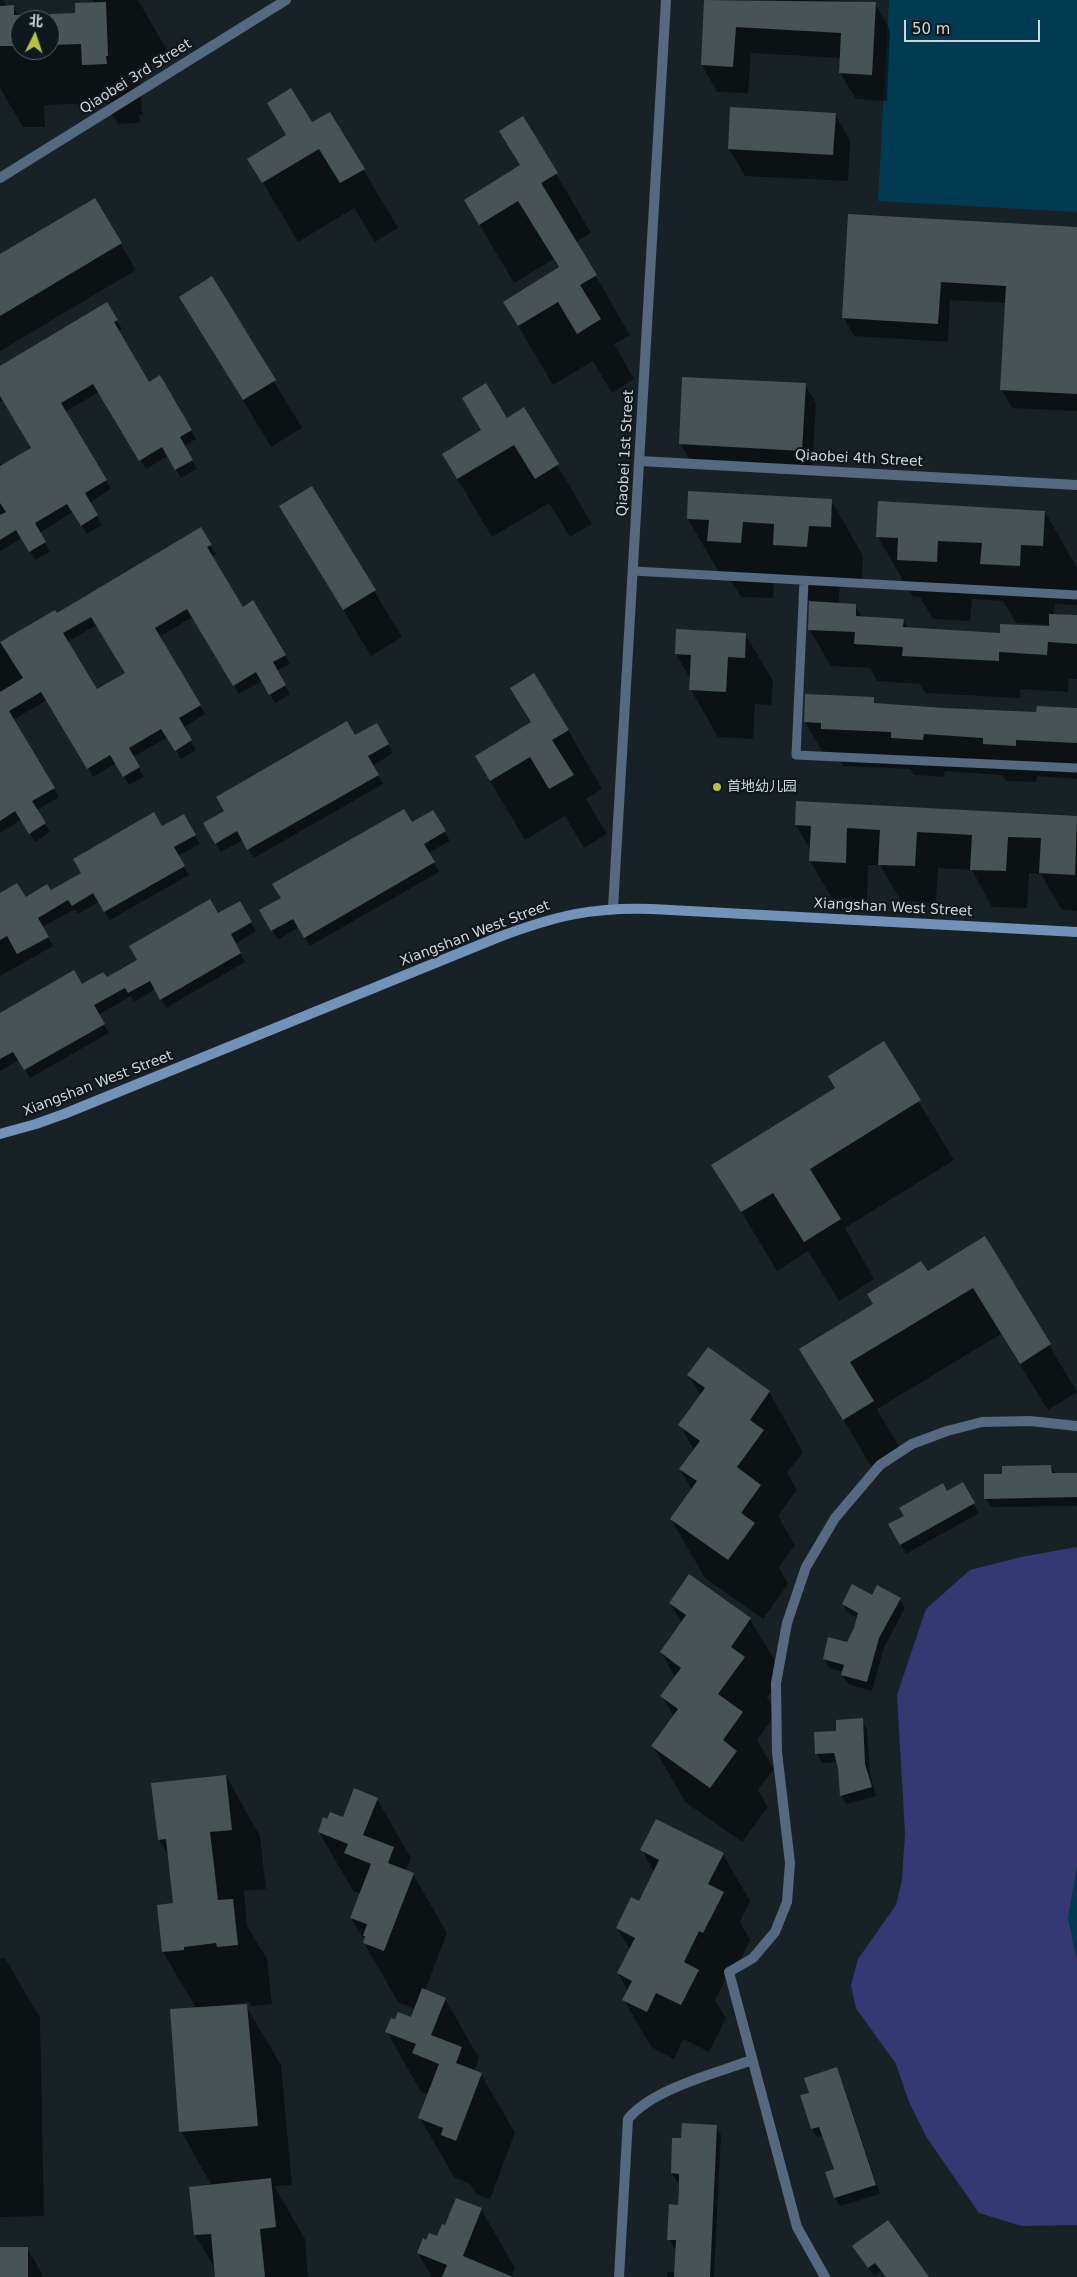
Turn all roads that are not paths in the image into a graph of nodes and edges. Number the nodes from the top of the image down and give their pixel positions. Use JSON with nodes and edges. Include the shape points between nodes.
{"nodes":[{"id":1,"x":286,"y":0,"type":"edge"},
{"id":2,"x":666,"y":0,"type":"edge"},
{"id":3,"x":0,"y":178,"type":"edge"},
{"id":4,"x":640,"y":461,"type":"junction"},
{"id":5,"x":1077,"y":485,"type":"edge"},
{"id":6,"x":633,"y":572,"type":"junction"},
{"id":7,"x":804,"y":581,"type":"junction"},
{"id":8,"x":1077,"y":594,"type":"edge"},
{"id":9,"x":1077,"y":768,"type":"edge"},
{"id":10,"x":613,"y":908,"type":"junction"},
{"id":11,"x":1077,"y":932,"type":"edge"},
{"id":12,"x":0,"y":1134,"type":"edge"},
{"id":13,"x":1077,"y":1426,"type":"edge"},
{"id":14,"x":752,"y":2060,"type":"junction"},
{"id":15,"x":619,"y":2277,"type":"edge"},
{"id":16,"x":825,"y":2277,"type":"edge"}],
"edges":[{"from":1,"to":3,"type":"street","name":"Qiaobei 3rd Street"},
{"from":2,"to":4,"type":"street","name":"Qiaobei 1st Street"},
{"from":4,"to":5,"type":"street","name":"Qiaobei 4th Street"},
{"from":4,"to":6,"type":"street","name":"Qiaobei 1st Street"},
{"from":6,"to":7,"type":"lane"},
{"from":6,"to":10,"type":"street","name":"Qiaobei 1st Street"},
{"from":7,"to":8,"type":"lane"},
{"from":7,"to":9,"type":"lane","via":[[796,755]]},
{"from":10,"to":11,"type":"street","name":"Xiangshan West Street"},
{"from":10,"to":12,"type":"street","name":"Xiangshan West Street","via":[[565,916],[499,937],[64,1114]]},
{"from":13,"to":14,"type":"street","via":[[1030,1421],[982,1422],[912,1444],[880,1465],[835,1518],[806,1567],[787,1623],[776,1683],[777,1752],[790,1863],[788,1902],[775,1932],[753,1958],[729,1972]]},
{"from":14,"to":15,"type":"street","via":[[653,2098],[637,2108],[628,2119]]},
{"from":14,"to":16,"type":"street","via":[[797,2227]]}]}
